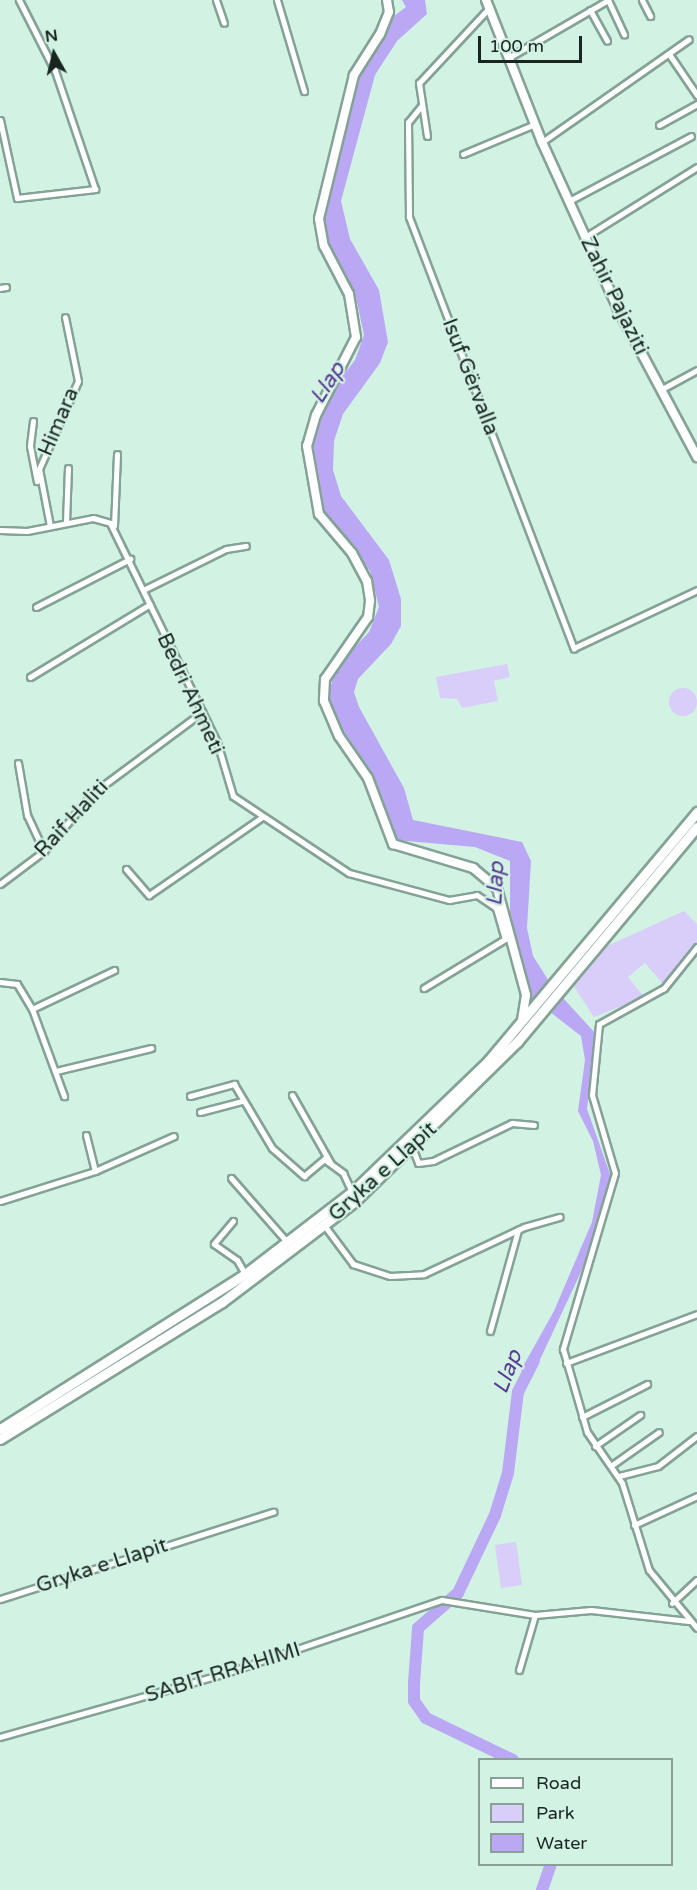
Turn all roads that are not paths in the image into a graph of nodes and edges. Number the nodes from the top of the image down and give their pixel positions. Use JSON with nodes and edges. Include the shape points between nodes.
{"nodes":[{"id":1,"x":19,"y":0,"type":"edge"},
{"id":2,"x":216,"y":0,"type":"edge"},
{"id":3,"x":278,"y":0,"type":"edge"},
{"id":4,"x":387,"y":0,"type":"edge"},
{"id":5,"x":608,"y":0,"type":"edge"},
{"id":6,"x":642,"y":0,"type":"edge"},
{"id":7,"x":488,"y":4,"type":"edge"},
{"id":8,"x":590,"y":10,"type":"junction"},
{"id":9,"x":650,"y":16,"type":"dead end"},
{"id":10,"x":224,"y":23,"type":"dead end"},
{"id":11,"x":624,"y":34,"type":"dead end"},
{"id":12,"x":689,"y":39,"type":"dead end"},
{"id":13,"x":607,"y":41,"type":"dead end"},
{"id":14,"x":669,"y":54,"type":"junction"},
{"id":15,"x":508,"y":58,"type":"junction"},
{"id":16,"x":304,"y":91,"type":"dead end"},
{"id":17,"x":697,"y":95,"type":"edge"},
{"id":18,"x":697,"y":104,"type":"edge"},
{"id":19,"x":422,"y":105,"type":"junction"},
{"id":20,"x":0,"y":120,"type":"edge"},
{"id":21,"x":535,"y":124,"type":"junction"},
{"id":22,"x":659,"y":125,"type":"dead end"},
{"id":23,"x":427,"y":136,"type":"dead end"},
{"id":24,"x":691,"y":136,"type":"dead end"},
{"id":25,"x":542,"y":142,"type":"junction"},
{"id":26,"x":463,"y":154,"type":"dead end"},
{"id":27,"x":697,"y":167,"type":"edge"},
{"id":28,"x":568,"y":201,"type":"junction"},
{"id":29,"x":585,"y":237,"type":"junction"},
{"id":30,"x":65,"y":317,"type":"dead end"},
{"id":31,"x":697,"y":369,"type":"edge"},
{"id":32,"x":660,"y":390,"type":"junction"},
{"id":33,"x":33,"y":421,"type":"dead end"},
{"id":34,"x":117,"y":454,"type":"dead end"},
{"id":35,"x":697,"y":457,"type":"edge"},
{"id":36,"x":68,"y":468,"type":"dead end"},
{"id":37,"x":38,"y":483,"type":"junction"},
{"id":38,"x":66,"y":522,"type":"junction"},
{"id":39,"x":50,"y":526,"type":"junction"},
{"id":40,"x":114,"y":526,"type":"junction"},
{"id":41,"x":0,"y":530,"type":"edge"},
{"id":42,"x":246,"y":546,"type":"dead end"},
{"id":43,"x":130,"y":559,"type":"junction"},
{"id":44,"x":145,"y":589,"type":"junction"},
{"id":45,"x":697,"y":590,"type":"edge"},
{"id":46,"x":150,"y":604,"type":"junction"},
{"id":47,"x":36,"y":607,"type":"dead end"},
{"id":48,"x":30,"y":677,"type":"dead end"},
{"id":49,"x":202,"y":712,"type":"junction"},
{"id":50,"x":18,"y":763,"type":"dead end"},
{"id":51,"x":697,"y":812,"type":"edge"},
{"id":52,"x":262,"y":817,"type":"junction"},
{"id":53,"x":697,"y":826,"type":"edge"},
{"id":54,"x":44,"y":851,"type":"junction"},
{"id":55,"x":126,"y":869,"type":"dead end"},
{"id":56,"x":0,"y":884,"type":"edge"},
{"id":57,"x":697,"y":947,"type":"edge"},
{"id":58,"x":114,"y":970,"type":"dead end"},
{"id":59,"x":0,"y":982,"type":"edge"},
{"id":60,"x":424,"y":988,"type":"dead end"},
{"id":61,"x":527,"y":1005,"type":"junction"},
{"id":62,"x":32,"y":1009,"type":"junction"},
{"id":63,"x":151,"y":1048,"type":"dead end"},
{"id":64,"x":56,"y":1071,"type":"junction"},
{"id":65,"x":292,"y":1095,"type":"dead end"},
{"id":66,"x":64,"y":1096,"type":"dead end"},
{"id":67,"x":190,"y":1096,"type":"dead end"},
{"id":68,"x":243,"y":1101,"type":"junction"},
{"id":69,"x":200,"y":1112,"type":"dead end"},
{"id":70,"x":534,"y":1125,"type":"dead end"},
{"id":71,"x":86,"y":1135,"type":"dead end"},
{"id":72,"x":174,"y":1136,"type":"dead end"},
{"id":73,"x":410,"y":1145,"type":"junction"},
{"id":74,"x":334,"y":1167,"type":"junction"},
{"id":75,"x":382,"y":1170,"type":"junction"},
{"id":76,"x":95,"y":1172,"type":"junction"},
{"id":77,"x":231,"y":1178,"type":"dead end"},
{"id":78,"x":352,"y":1192,"type":"junction"},
{"id":79,"x":0,"y":1201,"type":"edge"},
{"id":80,"x":560,"y":1217,"type":"dead end"},
{"id":81,"x":233,"y":1221,"type":"dead end"},
{"id":82,"x":324,"y":1225,"type":"junction"},
{"id":83,"x":518,"y":1230,"type":"junction"},
{"id":84,"x":287,"y":1242,"type":"junction"},
{"id":85,"x":245,"y":1274,"type":"junction"},
{"id":86,"x":697,"y":1314,"type":"edge"},
{"id":87,"x":490,"y":1331,"type":"dead end"},
{"id":88,"x":566,"y":1363,"type":"junction"},
{"id":89,"x":647,"y":1384,"type":"dead end"},
{"id":90,"x":640,"y":1415,"type":"dead end"},
{"id":91,"x":582,"y":1417,"type":"junction"},
{"id":92,"x":0,"y":1429,"type":"edge"},
{"id":93,"x":659,"y":1432,"type":"dead end"},
{"id":94,"x":697,"y":1436,"type":"edge"},
{"id":95,"x":0,"y":1439,"type":"edge"},
{"id":96,"x":595,"y":1446,"type":"junction"},
{"id":97,"x":612,"y":1465,"type":"junction"},
{"id":98,"x":619,"y":1476,"type":"junction"},
{"id":99,"x":697,"y":1496,"type":"edge"},
{"id":100,"x":273,"y":1512,"type":"dead end"},
{"id":101,"x":634,"y":1525,"type":"junction"},
{"id":102,"x":697,"y":1580,"type":"edge"},
{"id":103,"x":0,"y":1599,"type":"edge"},
{"id":104,"x":672,"y":1603,"type":"junction"},
{"id":105,"x":535,"y":1615,"type":"junction"},
{"id":106,"x":689,"y":1621,"type":"junction"},
{"id":107,"x":697,"y":1628,"type":"edge"},
{"id":108,"x":519,"y":1670,"type":"dead end"},
{"id":109,"x":0,"y":1737,"type":"edge"}],
"edges":[{"from":1,"to":20,"type":"street","via":[[55,71],[95,189],[17,198]]},
{"from":2,"to":10,"type":"street"},
{"from":3,"to":16,"type":"street"},
{"from":4,"to":61,"type":"main road","via":[[389,12],[380,34],[354,75],[319,219],[324,246],[349,294],[356,338],[316,415],[307,446],[319,514],[352,553],[368,580],[370,601],[368,617],[326,679],[324,701],[339,736],[368,778],[393,844],[473,868],[497,888]]},
{"from":5,"to":8,"type":"street"},
{"from":5,"to":11,"type":"street"},
{"from":6,"to":9,"type":"street"},
{"from":7,"to":15,"type":"main road","name":"Zahir Pajaziti"},
{"from":7,"to":19,"type":"street","name":"Isuf Gërvalla","via":[[419,83]]},
{"from":8,"to":13,"type":"street"},
{"from":8,"to":15,"type":"street"},
{"from":12,"to":14,"type":"street"},
{"from":14,"to":17,"type":"street"},
{"from":14,"to":25,"type":"street"},
{"from":15,"to":21,"type":"main road","name":"Zahir Pajaziti"},
{"from":18,"to":22,"type":"street"},
{"from":19,"to":23,"type":"street","name":"Isuf Gërvalla"},
{"from":19,"to":45,"type":"street","name":"Isuf Gërvalla","via":[[408,122],[409,217],[574,648]]},
{"from":21,"to":25,"type":"main road","name":"Zahir Pajaziti"},
{"from":21,"to":26,"type":"street"},
{"from":24,"to":28,"type":"street"},
{"from":25,"to":28,"type":"main road","name":"Zahir Pajaziti"},
{"from":27,"to":29,"type":"street"},
{"from":28,"to":29,"type":"main road","name":"Zahir Pajaziti"},
{"from":29,"to":32,"type":"main road","name":"Zahir Pajaziti"},
{"from":30,"to":37,"type":"street","name":"Himara","via":[[77,368],[76,393],[39,469]]},
{"from":31,"to":32,"type":"street"},
{"from":32,"to":35,"type":"main road","name":"Zahir Pajaziti"},
{"from":33,"to":37,"type":"street","via":[[31,470]]},
{"from":34,"to":40,"type":"street"},
{"from":36,"to":38,"type":"street"},
{"from":37,"to":39,"type":"street","name":"Himara"},
{"from":38,"to":39,"type":"street"},
{"from":38,"to":40,"type":"street","via":[[93,518]]},
{"from":39,"to":41,"type":"street"},
{"from":40,"to":43,"type":"street","name":"Bedri Ahmeti"},
{"from":42,"to":44,"type":"street","via":[[226,549]]},
{"from":43,"to":44,"type":"street","name":"Bedri Ahmeti"},
{"from":43,"to":47,"type":"street"},
{"from":44,"to":46,"type":"street","name":"Bedri Ahmeti"},
{"from":46,"to":48,"type":"street"},
{"from":46,"to":49,"type":"street","name":"Bedri Ahmeti"},
{"from":49,"to":52,"type":"street","name":"Bedri Ahmeti","via":[[233,796]]},
{"from":49,"to":54,"type":"street","name":"Raif Haliti","via":[[93,793]]},
{"from":50,"to":54,"type":"street","via":[[27,815]]},
{"from":51,"to":61,"type":"main road","name":"Gryka e Llapit"},
{"from":52,"to":55,"type":"street","via":[[149,895]]},
{"from":52,"to":60,"type":"street","name":"Bedri Ahmeti","via":[[349,873],[449,900],[477,895],[496,908],[505,939]]},
{"from":53,"to":73,"type":"main road","name":"Gryka e Llapit","via":[[540,1015]]},
{"from":54,"to":56,"type":"street","name":"Raif Haliti"},
{"from":57,"to":88,"type":"street","via":[[664,988],[599,1024],[592,1095],[615,1173],[608,1211],[565,1329]]},
{"from":58,"to":62,"type":"street"},
{"from":59,"to":62,"type":"street","via":[[17,984]]},
{"from":61,"to":73,"type":"main road","name":"Gryka e Llapit","via":[[522,1020]]},
{"from":62,"to":64,"type":"street"},
{"from":63,"to":64,"type":"street"},
{"from":64,"to":66,"type":"street"},
{"from":65,"to":74,"type":"street"},
{"from":67,"to":68,"type":"street","via":[[234,1084]]},
{"from":68,"to":69,"type":"street"},
{"from":68,"to":74,"type":"street","via":[[260,1134],[304,1176],[324,1160]]},
{"from":70,"to":73,"type":"street","via":[[512,1123],[433,1161],[418,1163]]},
{"from":71,"to":76,"type":"street"},
{"from":72,"to":76,"type":"street"},
{"from":73,"to":75,"type":"main road","name":"Gryka e Llapit"},
{"from":74,"to":78,"type":"street"},
{"from":75,"to":78,"type":"main road","name":"Gryka e Llapit"},
{"from":75,"to":82,"type":"main road","name":"Gryka e Llapit"},
{"from":76,"to":79,"type":"street"},
{"from":77,"to":84,"type":"street"},
{"from":78,"to":84,"type":"main road","name":"Gryka e Llapit"},
{"from":80,"to":83,"type":"street"},
{"from":81,"to":85,"type":"street","via":[[214,1244],[237,1260]]},
{"from":82,"to":83,"type":"street","via":[[353,1264],[390,1276],[424,1274]]},
{"from":82,"to":95,"type":"main road","name":"Gryka e Llapit","via":[[222,1302]]},
{"from":83,"to":87,"type":"street"},
{"from":84,"to":85,"type":"main road","name":"Gryka e Llapit"},
{"from":85,"to":92,"type":"main road","name":"Gryka e Llapit"},
{"from":86,"to":88,"type":"street"},
{"from":88,"to":91,"type":"street"},
{"from":89,"to":91,"type":"street"},
{"from":90,"to":96,"type":"street"},
{"from":91,"to":96,"type":"street"},
{"from":93,"to":97,"type":"street"},
{"from":94,"to":98,"type":"street","via":[[658,1466]]},
{"from":96,"to":97,"type":"street"},
{"from":97,"to":98,"type":"street"},
{"from":98,"to":101,"type":"street"},
{"from":99,"to":101,"type":"street"},
{"from":100,"to":103,"type":"street","name":"Gryka e Llapit"},
{"from":101,"to":104,"type":"street","via":[[649,1570]]},
{"from":102,"to":104,"type":"street"},
{"from":104,"to":106,"type":"street"},
{"from":105,"to":106,"type":"street","name":"SABIT RRAHIMI","via":[[591,1610]]},
{"from":105,"to":108,"type":"street"},
{"from":105,"to":109,"type":"street","name":"SABIT RRAHIMI","via":[[455,1599],[442,1600],[223,1674]]},
{"from":106,"to":107,"type":"street"}]}
